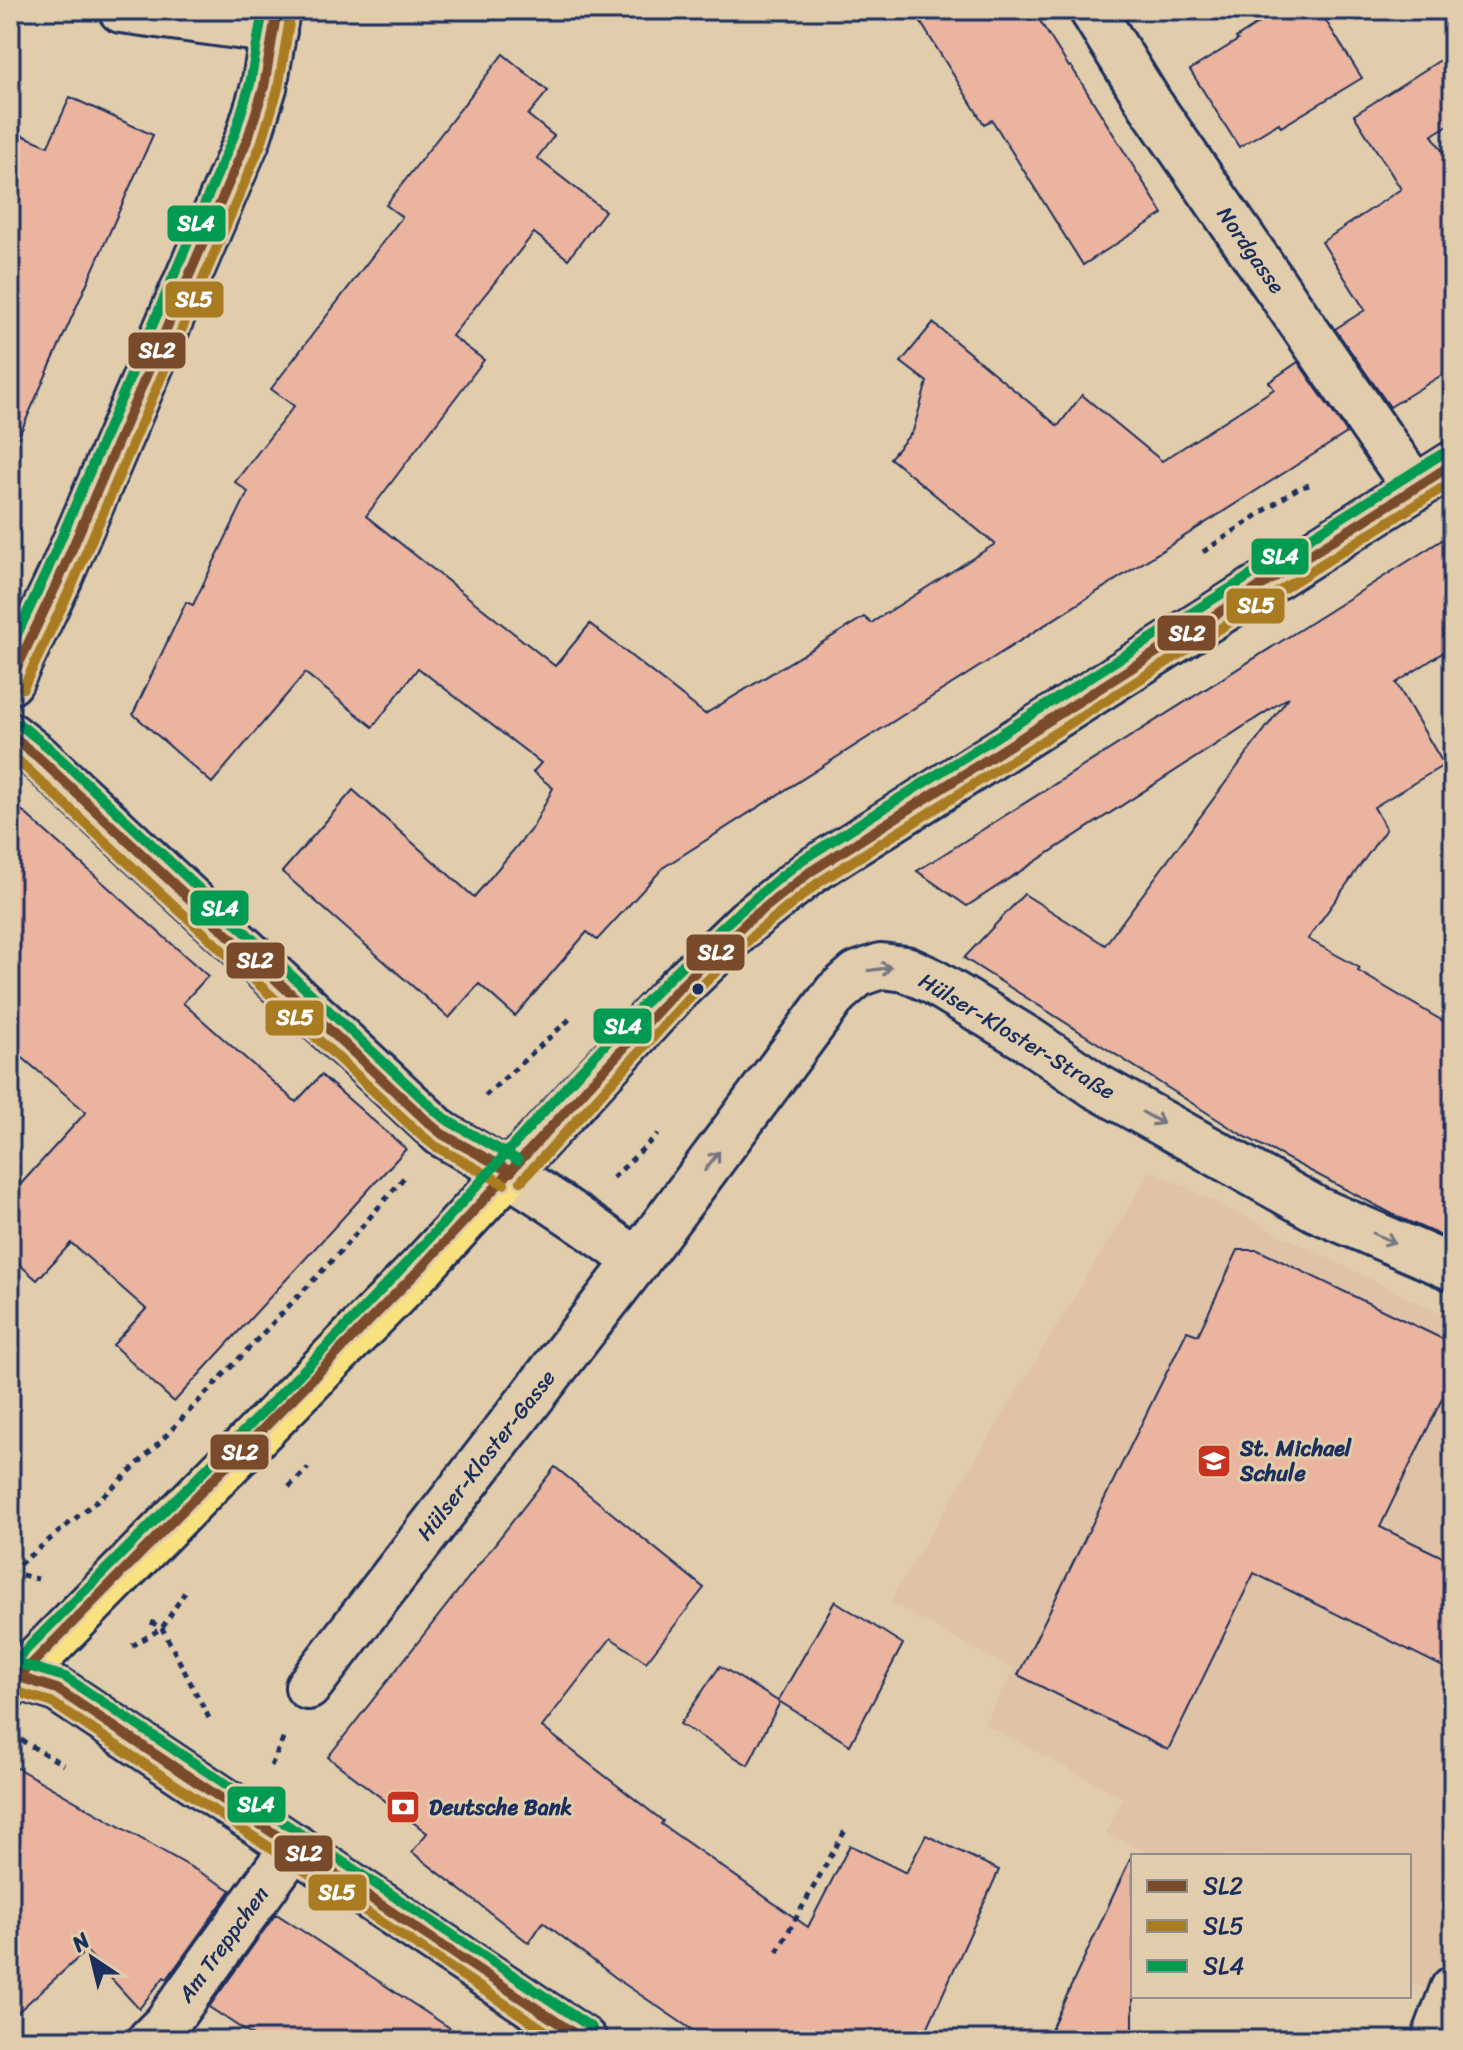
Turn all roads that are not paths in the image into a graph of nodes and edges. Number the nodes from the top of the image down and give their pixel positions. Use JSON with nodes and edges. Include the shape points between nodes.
{"nodes":[{"id":1,"x":121,"y":10,"type":"edge"},
{"id":2,"x":1092,"y":10,"type":"edge"},
{"id":3,"x":276,"y":21,"type":"edge"},
{"id":4,"x":1453,"y":464,"type":"edge"},
{"id":5,"x":1415,"y":488,"type":"junction"},
{"id":6,"x":10,"y":682,"type":"edge"},
{"id":7,"x":10,"y":735,"type":"edge"},
{"id":8,"x":511,"y":1172,"type":"junction"},
{"id":9,"x":665,"y":1223,"type":"joint"},
{"id":10,"x":637,"y":1261,"type":"junction"},
{"id":11,"x":1453,"y":1268,"type":"edge"},
{"id":12,"x":13,"y":1679,"type":"edge"},
{"id":13,"x":308,"y":1687,"type":"road end"},
{"id":14,"x":294,"y":1846,"type":"junction"},
{"id":15,"x":1453,"y":1989,"type":"edge"},
{"id":16,"x":150,"y":2040,"type":"edge"},
{"id":17,"x":584,"y":2040,"type":"edge"},
{"id":18,"x":1434,"y":2040,"type":"edge"}],
"edges":[{"from":1,"to":3,"type":"street"},
{"from":2,"to":5,"type":"street","name":"Nordgasse","via":[[1150,104]]},
{"from":3,"to":6,"type":"street","via":[[248,138]]},
{"from":4,"to":5,"type":"main road"},
{"from":5,"to":8,"type":"main road","via":[[810,872],[748,921],[678,989]]},
{"from":7,"to":8,"type":"street","via":[[442,1134]]},
{"from":8,"to":10,"type":"street"},
{"from":8,"to":12,"type":"main road"},
{"from":9,"to":10,"type":"street","name":"Hülser-Kloster-Gasse"},
{"from":9,"to":11,"type":"street","name":"Hülser-Kloster-Straße","one_way":true,"via":[[836,993],[858,974],[881,966],[906,969],[932,981],[1096,1086],[1316,1209]]},
{"from":10,"to":13,"type":"street","name":"Hülser-Kloster-Gasse"},
{"from":12,"to":14,"type":"street","via":[[57,1689]]},
{"from":14,"to":16,"type":"street","name":"Am Treppchen"},
{"from":14,"to":17,"type":"street"},
{"from":15,"to":18,"type":"street"}]}
